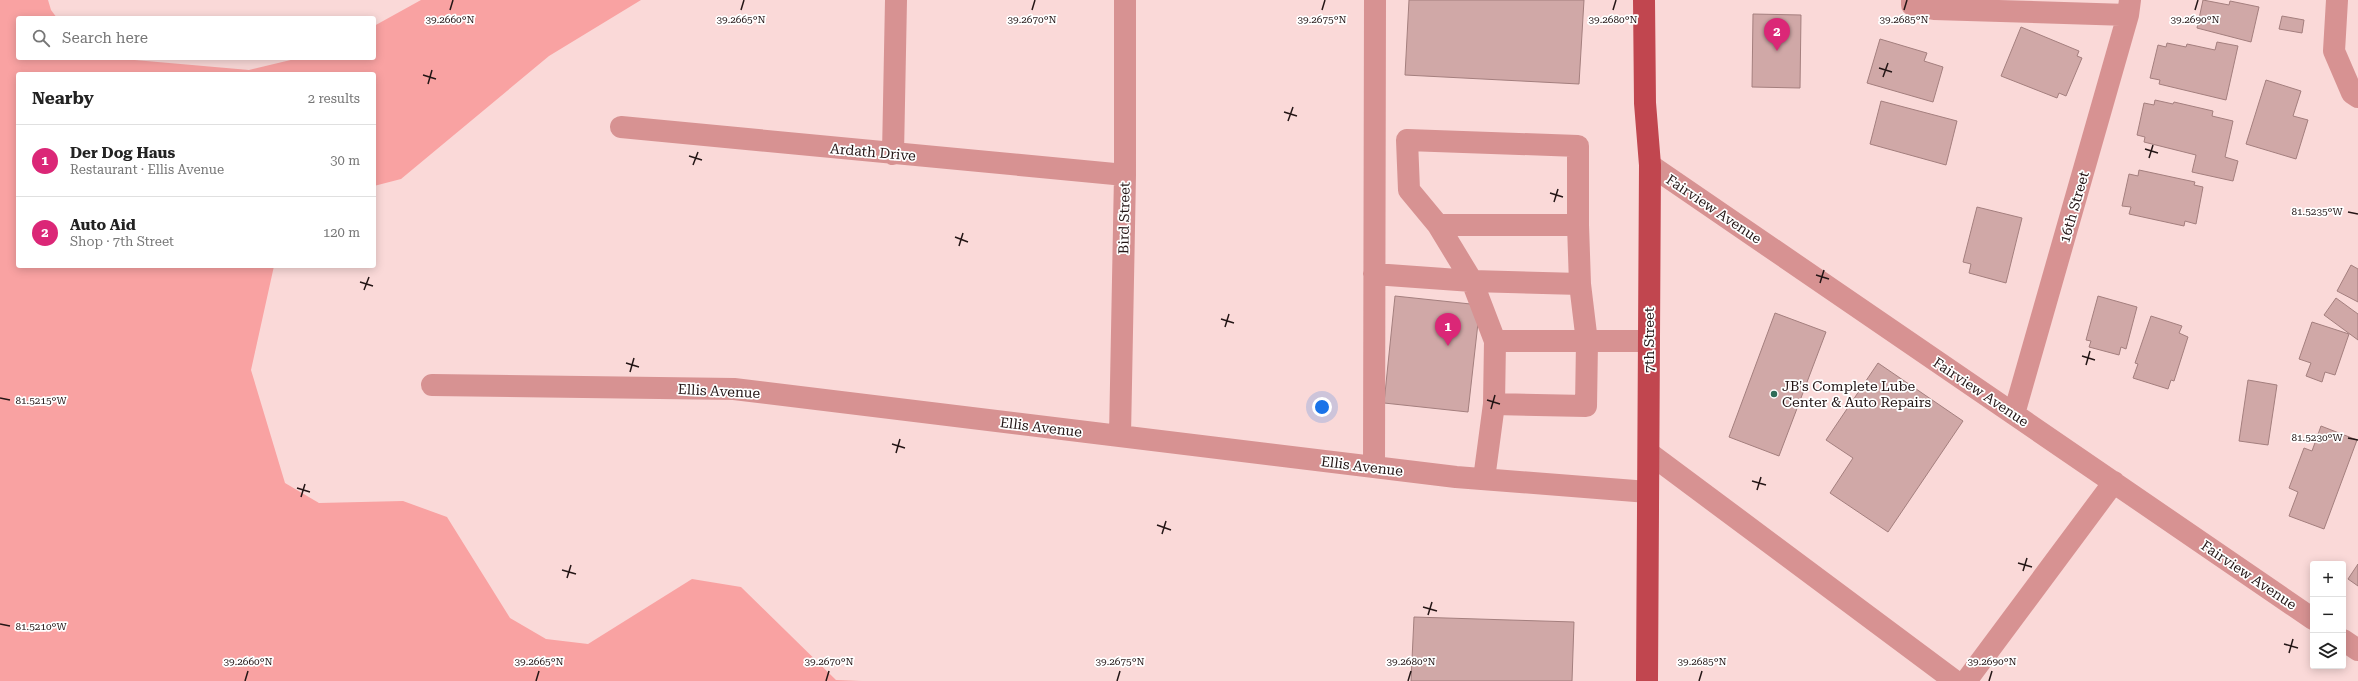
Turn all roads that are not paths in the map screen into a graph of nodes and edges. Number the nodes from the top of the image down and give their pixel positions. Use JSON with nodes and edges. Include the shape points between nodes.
{"nodes":[{"id":1,"x":896,"y":0,"type":"edge"},
{"id":2,"x":1125,"y":0,"type":"edge"},
{"id":3,"x":1375,"y":0,"type":"edge"},
{"id":4,"x":1644,"y":0,"type":"edge"},
{"id":5,"x":1912,"y":0,"type":"edge"},
{"id":6,"x":2337,"y":0,"type":"edge"},
{"id":7,"x":2129,"y":8,"type":"edge"},
{"id":8,"x":2355,"y":95,"type":"edge"},
{"id":9,"x":621,"y":127,"type":"dead end"},
{"id":10,"x":894,"y":154,"type":"junction"},
{"id":11,"x":1650,"y":165,"type":"junction"},
{"id":12,"x":1125,"y":176,"type":"junction"},
{"id":13,"x":1438,"y":225,"type":"junction"},
{"id":14,"x":1578,"y":225,"type":"junction"},
{"id":15,"x":1374,"y":274,"type":"junction"},
{"id":16,"x":1472,"y":281,"type":"junction"},
{"id":17,"x":1580,"y":284,"type":"junction"},
{"id":18,"x":1495,"y":341,"type":"junction"},
{"id":19,"x":1649,"y":341,"type":"junction"},
{"id":20,"x":1587,"y":342,"type":"junction"},
{"id":21,"x":432,"y":385,"type":"dead end"},
{"id":22,"x":1494,"y":404,"type":"junction"},
{"id":23,"x":2014,"y":414,"type":"junction"},
{"id":24,"x":1120,"y":436,"type":"junction"},
{"id":25,"x":1649,"y":453,"type":"junction"},
{"id":26,"x":1374,"y":467,"type":"junction"},
{"id":27,"x":1484,"y":479,"type":"junction"},
{"id":28,"x":2114,"y":482,"type":"junction"},
{"id":29,"x":1648,"y":492,"type":"junction"},
{"id":30,"x":2310,"y":617,"type":"edge"},
{"id":31,"x":2346,"y":642,"type":"edge"},
{"id":32,"x":2358,"y":650,"type":"edge"},
{"id":33,"x":1647,"y":681,"type":"edge"},
{"id":34,"x":1954,"y":681,"type":"edge"},
{"id":35,"x":1966,"y":681,"type":"edge"}],
"edges":[{"from":1,"to":10,"type":"street"},
{"from":2,"to":12,"type":"street","name":"Bird Street"},
{"from":3,"to":15,"type":"street"},
{"from":4,"to":11,"type":"main road","name":"7th Street","via":[[1645,103]]},
{"from":5,"to":7,"type":"street","via":[[1912,5],[1934,9]]},
{"from":6,"to":8,"type":"street","via":[[2334,51]]},
{"from":7,"to":23,"type":"street","name":"16th Street"},
{"from":9,"to":10,"type":"street","name":"Ardath Drive"},
{"from":10,"to":12,"type":"street","name":"Ardath Drive"},
{"from":11,"to":19,"type":"main road","name":"7th Street"},
{"from":11,"to":23,"type":"street","name":"Fairview Avenue"},
{"from":12,"to":24,"type":"street","name":"Bird Street"},
{"from":13,"to":14,"type":"street"},
{"from":13,"to":14,"type":"street","via":[[1409,190],[1407,140],[1578,146]]},
{"from":13,"to":16,"type":"street"},
{"from":14,"to":17,"type":"street"},
{"from":15,"to":16,"type":"street"},
{"from":15,"to":26,"type":"street"},
{"from":16,"to":17,"type":"street"},
{"from":16,"to":18,"type":"street"},
{"from":17,"to":20,"type":"street"},
{"from":18,"to":20,"type":"street"},
{"from":18,"to":22,"type":"street"},
{"from":19,"to":20,"type":"street"},
{"from":19,"to":25,"type":"main road","name":"7th Street"},
{"from":20,"to":22,"type":"street","via":[[1586,406]]},
{"from":21,"to":24,"type":"street","name":"Ellis Avenue","via":[[734,389]]},
{"from":22,"to":27,"type":"street"},
{"from":23,"to":28,"type":"street","name":"Fairview Avenue"},
{"from":24,"to":26,"type":"street","name":"Ellis Avenue"},
{"from":25,"to":29,"type":"main road","name":"7th Street"},
{"from":25,"to":34,"type":"street"},
{"from":26,"to":27,"type":"street","name":"Ellis Avenue"},
{"from":27,"to":29,"type":"street","name":"Ellis Avenue"},
{"from":28,"to":30,"type":"street","name":"Fairview Avenue"},
{"from":28,"to":35,"type":"street"},
{"from":29,"to":33,"type":"main road","name":"7th Street"},
{"from":31,"to":32,"type":"street"}]}
